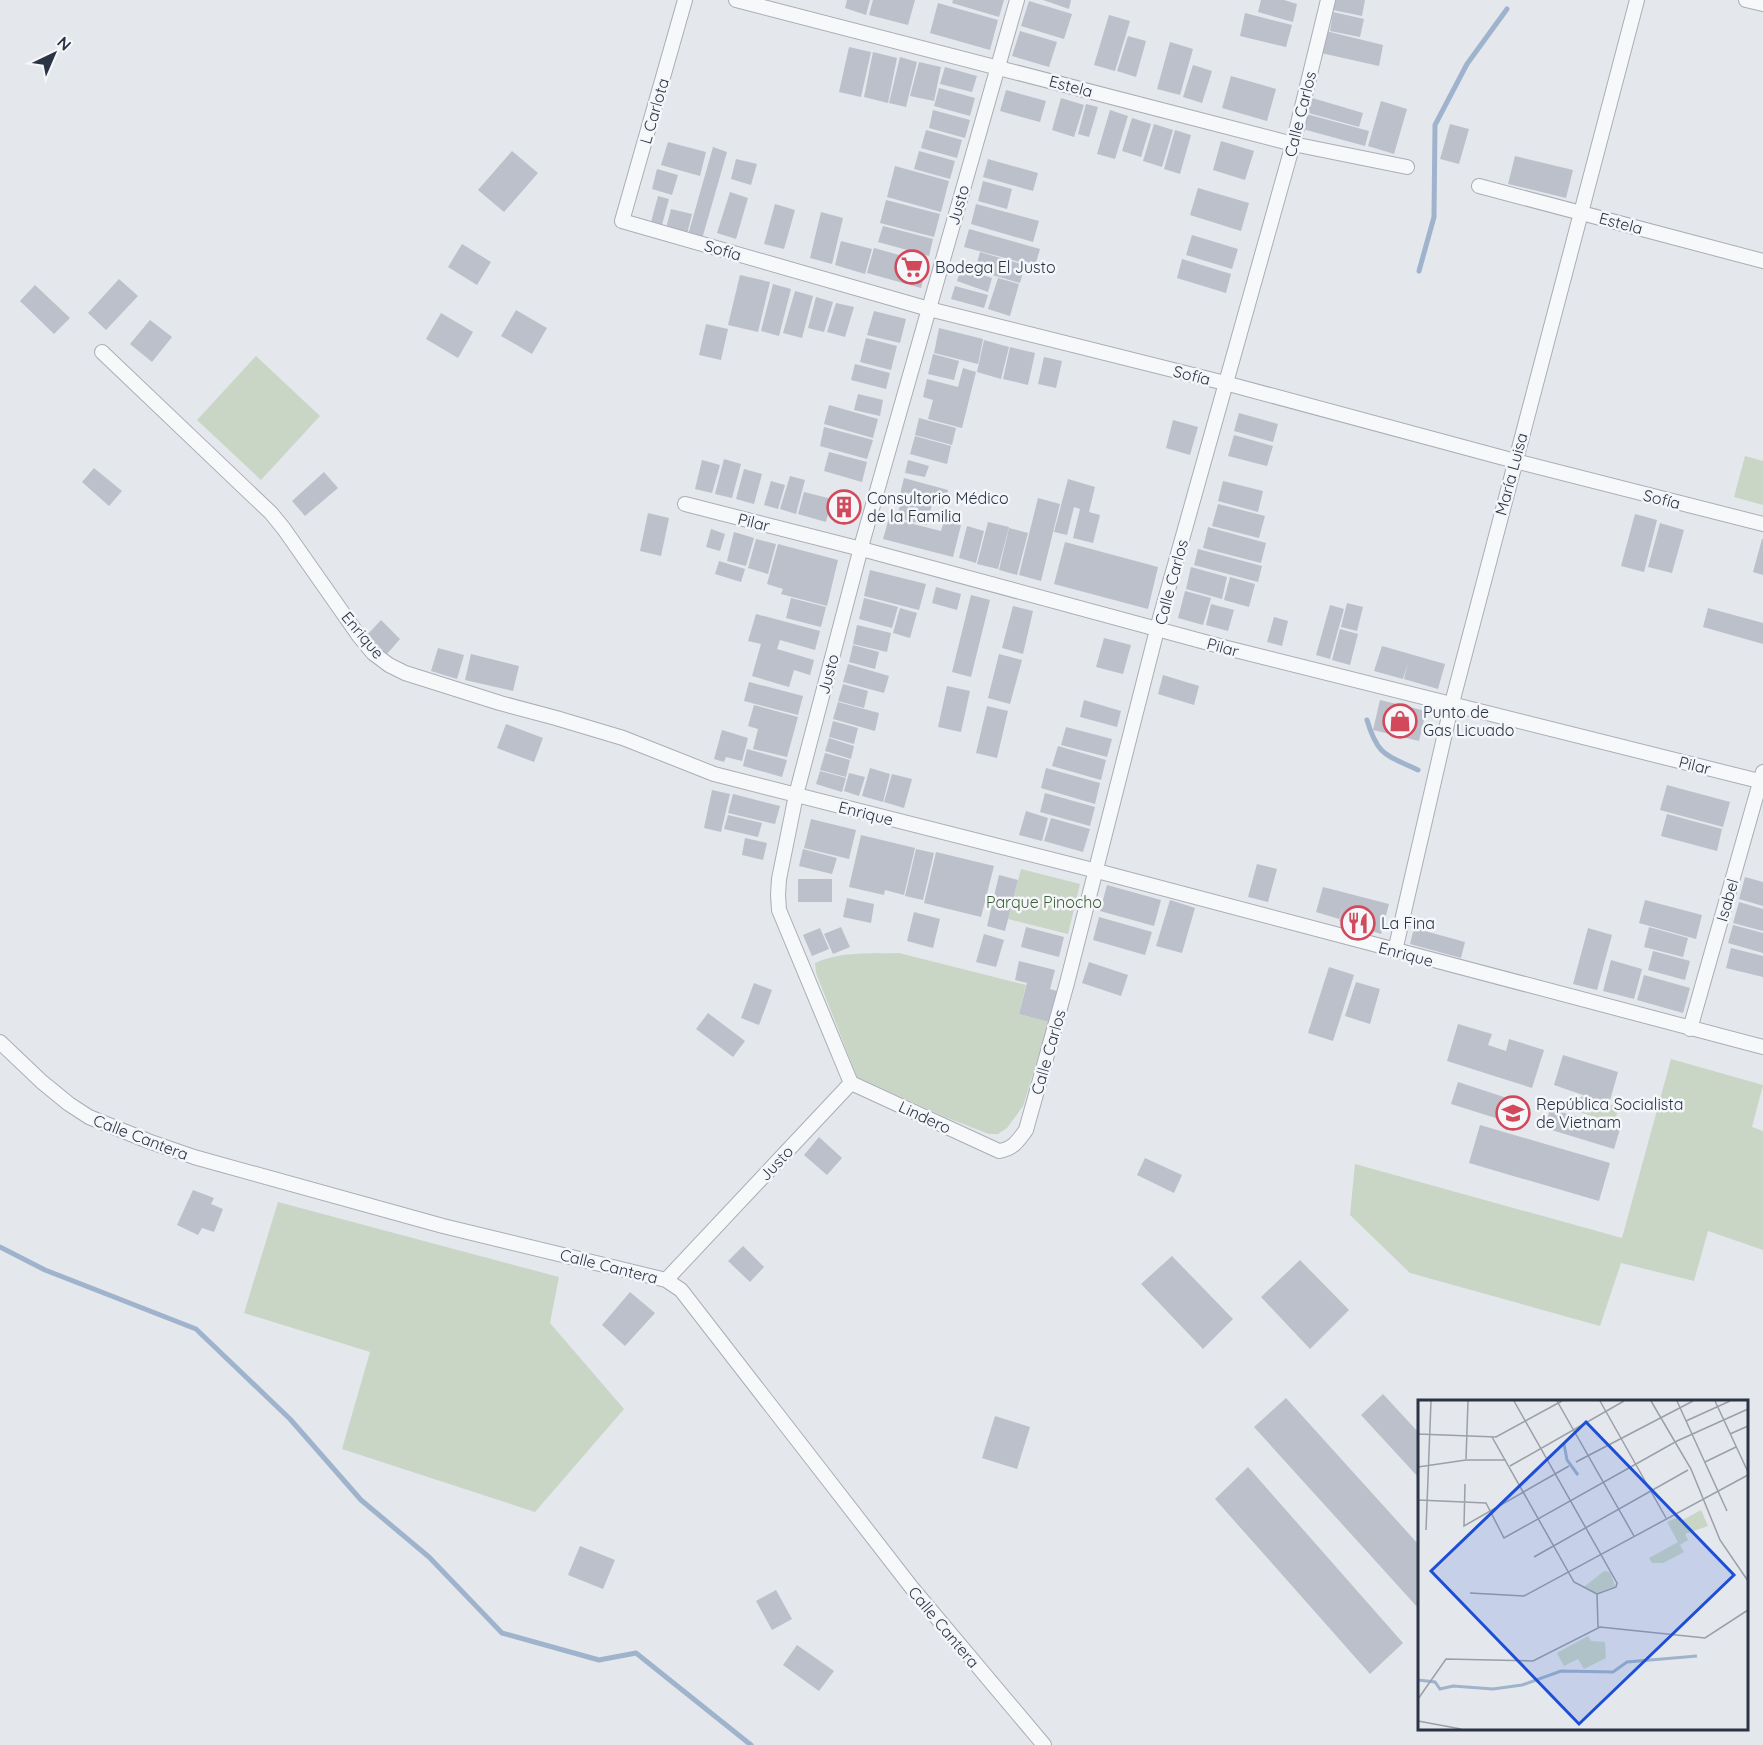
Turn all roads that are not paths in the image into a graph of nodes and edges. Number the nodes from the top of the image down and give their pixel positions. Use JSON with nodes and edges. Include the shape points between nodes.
{"nodes":[{"id":1,"x":685,"y":0,"type":"edge"},
{"id":2,"x":736,"y":0,"type":"edge"},
{"id":3,"x":1017,"y":0,"type":"edge"},
{"id":4,"x":1328,"y":0,"type":"edge"},
{"id":5,"x":1637,"y":0,"type":"edge"},
{"id":6,"x":1746,"y":0,"type":"edge"},
{"id":7,"x":1763,"y":4,"type":"edge"},
{"id":8,"x":998,"y":67,"type":"junction"},
{"id":9,"x":1293,"y":144,"type":"junction"},
{"id":10,"x":1407,"y":167,"type":"dead end"},
{"id":11,"x":1479,"y":186,"type":"dead end"},
{"id":12,"x":1580,"y":212,"type":"junction"},
{"id":13,"x":622,"y":221,"type":"joint"},
{"id":14,"x":1763,"y":261,"type":"edge"},
{"id":15,"x":929,"y":309,"type":"junction"},
{"id":16,"x":102,"y":352,"type":"dead end"},
{"id":17,"x":1226,"y":383,"type":"junction"},
{"id":18,"x":1515,"y":461,"type":"junction"},
{"id":19,"x":685,"y":504,"type":"dead end"},
{"id":20,"x":1763,"y":525,"type":"edge"},
{"id":21,"x":861,"y":549,"type":"junction"},
{"id":22,"x":1158,"y":629,"type":"junction"},
{"id":23,"x":1452,"y":703,"type":"junction"},
{"id":24,"x":1762,"y":779,"type":"edge"},
{"id":25,"x":796,"y":795,"type":"junction"},
{"id":26,"x":1097,"y":871,"type":"junction"},
{"id":27,"x":1395,"y":951,"type":"junction"},
{"id":28,"x":1690,"y":1029,"type":"junction"},
{"id":29,"x":0,"y":1042,"type":"edge"},
{"id":30,"x":1763,"y":1047,"type":"edge"},
{"id":31,"x":851,"y":1083,"type":"junction"},
{"id":32,"x":999,"y":1151,"type":"joint"},
{"id":33,"x":666,"y":1280,"type":"junction"},
{"id":34,"x":1044,"y":1745,"type":"edge"}],
"edges":[{"from":1,"to":13,"type":"street","name":"L Carlota"},
{"from":2,"to":8,"type":"street","name":"Estela"},
{"from":3,"to":8,"type":"street","name":"Justo"},
{"from":4,"to":9,"type":"street","name":"Calle Carlos"},
{"from":5,"to":12,"type":"street","name":"María Luisa"},
{"from":6,"to":7,"type":"street"},
{"from":8,"to":9,"type":"street","name":"Estela"},
{"from":8,"to":15,"type":"street","name":"Justo"},
{"from":9,"to":10,"type":"street","name":"Estela"},
{"from":9,"to":17,"type":"street","name":"Calle Carlos"},
{"from":11,"to":12,"type":"street","name":"Estela"},
{"from":12,"to":14,"type":"street","name":"Estela"},
{"from":12,"to":18,"type":"street","name":"María Luisa"},
{"from":13,"to":15,"type":"street","name":"Sofía"},
{"from":15,"to":17,"type":"street","name":"Sofía"},
{"from":15,"to":21,"type":"street","name":"Justo"},
{"from":16,"to":25,"type":"street","name":"Enrique","via":[[271,513],[359,636],[389,665],[500,703],[623,738],[714,774]]},
{"from":17,"to":18,"type":"street","name":"Sofía"},
{"from":17,"to":22,"type":"street","name":"Calle Carlos"},
{"from":18,"to":20,"type":"street","name":"Sofía"},
{"from":18,"to":23,"type":"street","name":"María Luisa"},
{"from":19,"to":21,"type":"street","name":"Pilar"},
{"from":21,"to":22,"type":"street","name":"Pilar"},
{"from":21,"to":25,"type":"street","name":"Justo"},
{"from":22,"to":23,"type":"street","name":"Pilar"},
{"from":22,"to":26,"type":"street","name":"Calle Carlos"},
{"from":23,"to":24,"type":"street","name":"Pilar"},
{"from":23,"to":27,"type":"street","name":"María Luisa"},
{"from":24,"to":28,"type":"street","name":"Isabel"},
{"from":25,"to":26,"type":"street","name":"Enrique"},
{"from":25,"to":31,"type":"street","name":"Justo","via":[[779,879],[779,910]]},
{"from":26,"to":27,"type":"street","name":"Enrique"},
{"from":26,"to":32,"type":"street","name":"Calle Carlos","via":[[1026,1130],[1015,1145]]},
{"from":27,"to":28,"type":"street","name":"Enrique"},
{"from":28,"to":30,"type":"street","name":"Enrique"},
{"from":29,"to":33,"type":"street","name":"Calle Cantera","via":[[69,1104],[90,1117],[167,1148],[443,1226]]},
{"from":31,"to":32,"type":"street","name":"Lindero"},
{"from":31,"to":33,"type":"street","name":"Justo"},
{"from":33,"to":34,"type":"street","name":"Calle Cantera","via":[[681,1290],[912,1588]]}]}
